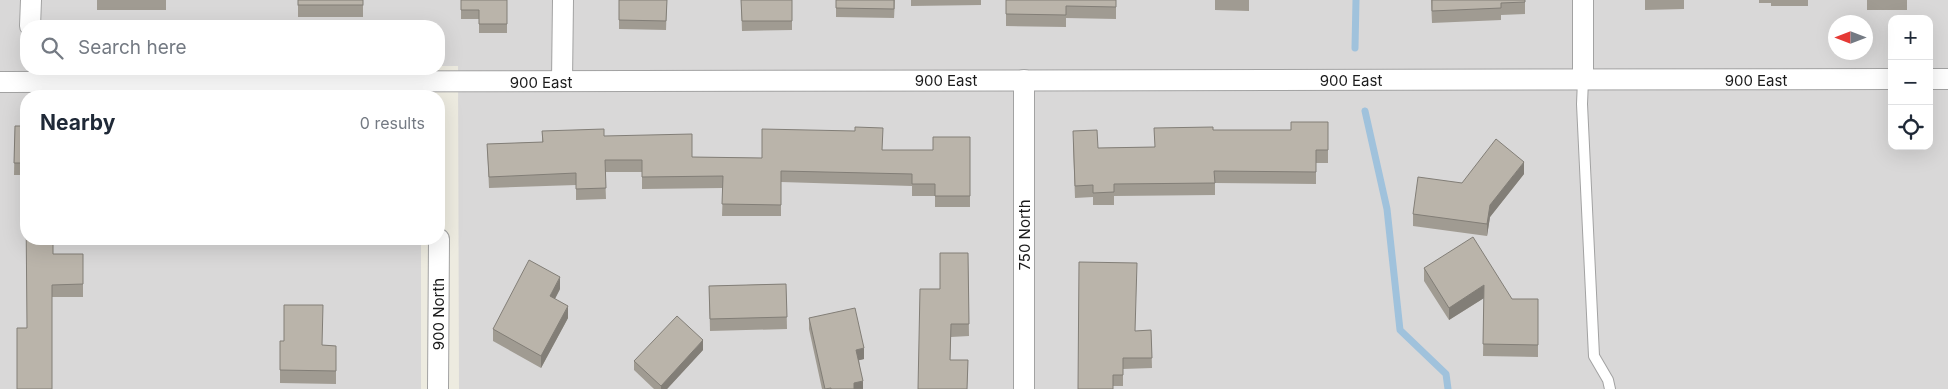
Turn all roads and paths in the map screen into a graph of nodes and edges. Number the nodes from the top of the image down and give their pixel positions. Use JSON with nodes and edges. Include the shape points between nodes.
{"nodes":[{"id":1,"x":31,"y":0,"type":"edge"},
{"id":2,"x":563,"y":0,"type":"edge"},
{"id":3,"x":1583,"y":0,"type":"edge"},
{"id":4,"x":30,"y":20,"type":"edge"},
{"id":5,"x":30,"y":76,"type":"edge"},
{"id":6,"x":1888,"y":79,"type":"edge"},
{"id":7,"x":1933,"y":79,"type":"edge"},
{"id":8,"x":1948,"y":79,"type":"edge"},
{"id":9,"x":1024,"y":80,"type":"junction"},
{"id":10,"x":1583,"y":80,"type":"junction"},
{"id":11,"x":0,"y":82,"type":"edge"},
{"id":12,"x":562,"y":82,"type":"junction"},
{"id":13,"x":439,"y":89,"type":"edge"},
{"id":14,"x":438,"y":245,"type":"edge"},
{"id":15,"x":438,"y":389,"type":"edge"},
{"id":16,"x":1024,"y":389,"type":"edge"},
{"id":17,"x":1610,"y":389,"type":"edge"}],
"edges":[{"from":1,"to":4,"type":"street"},
{"from":2,"to":12,"type":"street"},
{"from":3,"to":10,"type":"street"},
{"from":5,"to":11,"type":"street","name":"900 East"},
{"from":5,"to":13,"type":"street","name":"900 East"},
{"from":6,"to":10,"type":"street","name":"900 East"},
{"from":7,"to":8,"type":"street"},
{"from":9,"to":10,"type":"street","name":"900 East"},
{"from":9,"to":12,"type":"street","name":"900 East"},
{"from":9,"to":16,"type":"street","name":"750 North"},
{"from":10,"to":17,"type":"lane","via":[[1594,356]]},
{"from":12,"to":13,"type":"street","name":"900 East"},
{"from":14,"to":15,"type":"street","name":"900 North"}]}
